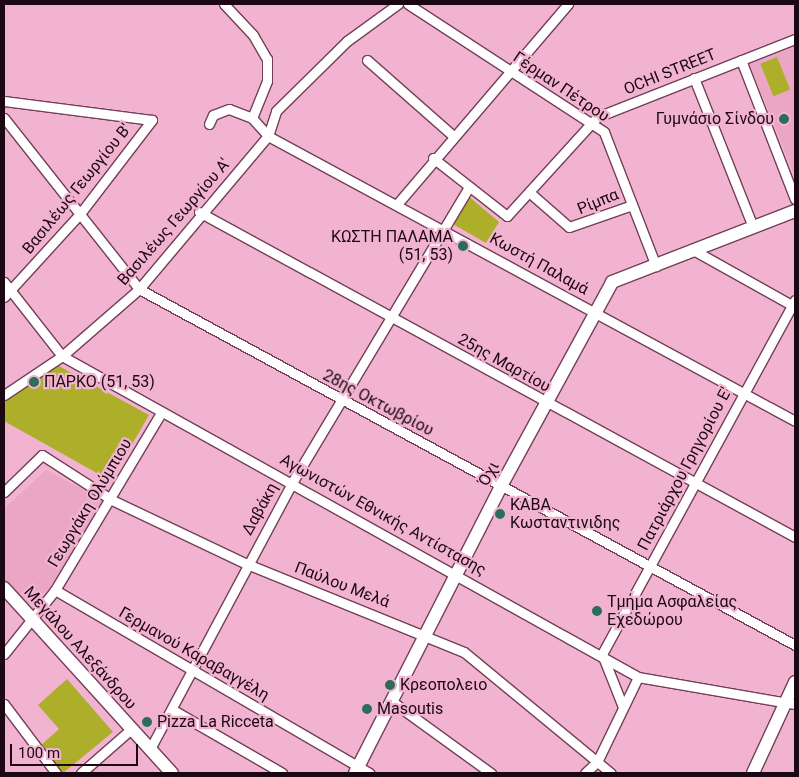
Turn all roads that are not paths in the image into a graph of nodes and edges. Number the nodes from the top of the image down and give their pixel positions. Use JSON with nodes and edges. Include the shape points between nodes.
{"nodes":[{"id":1,"x":224,"y":4,"type":"edge"},
{"id":2,"x":398,"y":4,"type":"edge"},
{"id":3,"x":408,"y":4,"type":"edge"},
{"id":4,"x":568,"y":4,"type":"edge"},
{"id":5,"x":795,"y":39,"type":"edge"},
{"id":6,"x":367,"y":60,"type":"dead end"},
{"id":7,"x":741,"y":60,"type":"junction"},
{"id":8,"x":510,"y":71,"type":"junction"},
{"id":9,"x":694,"y":78,"type":"junction"},
{"id":10,"x":4,"y":101,"type":"edge"},
{"id":11,"x":4,"y":118,"type":"edge"},
{"id":12,"x":252,"y":118,"type":"junction"},
{"id":13,"x":209,"y":124,"type":"dead end"},
{"id":14,"x":589,"y":124,"type":"junction"},
{"id":15,"x":452,"y":135,"type":"junction"},
{"id":16,"x":268,"y":136,"type":"junction"},
{"id":17,"x":433,"y":158,"type":"junction"},
{"id":18,"x":469,"y":187,"type":"junction"},
{"id":19,"x":529,"y":192,"type":"junction"},
{"id":20,"x":795,"y":199,"type":"edge"},
{"id":21,"x":398,"y":203,"type":"junction"},
{"id":22,"x":632,"y":205,"type":"junction"},
{"id":23,"x":795,"y":210,"type":"edge"},
{"id":24,"x":199,"y":212,"type":"junction"},
{"id":25,"x":79,"y":215,"type":"junction"},
{"id":26,"x":753,"y":227,"type":"junction"},
{"id":27,"x":444,"y":228,"type":"junction"},
{"id":28,"x":695,"y":251,"type":"junction"},
{"id":29,"x":656,"y":266,"type":"junction"},
{"id":30,"x":4,"y":282,"type":"edge"},
{"id":31,"x":140,"y":289,"type":"junction"},
{"id":32,"x":8,"y":294,"type":"edge"},
{"id":33,"x":794,"y":304,"type":"edge"},
{"id":34,"x":594,"y":312,"type":"junction"},
{"id":35,"x":390,"y":318,"type":"junction"},
{"id":36,"x":62,"y":356,"type":"junction"},
{"id":37,"x":743,"y":392,"type":"junction"},
{"id":38,"x":4,"y":395,"type":"edge"},
{"id":39,"x":341,"y":401,"type":"junction"},
{"id":40,"x":548,"y":404,"type":"junction"},
{"id":41,"x":161,"y":413,"type":"junction"},
{"id":42,"x":795,"y":420,"type":"edge"},
{"id":43,"x":293,"y":481,"type":"junction"},
{"id":44,"x":694,"y":483,"type":"junction"},
{"id":45,"x":501,"y":486,"type":"junction"},
{"id":46,"x":4,"y":492,"type":"edge"},
{"id":47,"x":112,"y":500,"type":"junction"},
{"id":48,"x":795,"y":537,"type":"edge"},
{"id":49,"x":247,"y":564,"type":"junction"},
{"id":50,"x":650,"y":567,"type":"junction"},
{"id":51,"x":456,"y":572,"type":"junction"},
{"id":52,"x":4,"y":588,"type":"edge"},
{"id":53,"x":55,"y":590,"type":"junction"},
{"id":54,"x":33,"y":622,"type":"junction"},
{"id":55,"x":425,"y":634,"type":"junction"},
{"id":56,"x":795,"y":645,"type":"edge"},
{"id":57,"x":4,"y":654,"type":"edge"},
{"id":58,"x":602,"y":654,"type":"junction"},
{"id":59,"x":192,"y":672,"type":"junction"},
{"id":60,"x":638,"y":676,"type":"junction"},
{"id":61,"x":795,"y":682,"type":"edge"},
{"id":62,"x":390,"y":700,"type":"junction"},
{"id":63,"x":4,"y":704,"type":"edge"},
{"id":64,"x":791,"y":704,"type":"edge"},
{"id":65,"x":623,"y":707,"type":"junction"},
{"id":66,"x":173,"y":710,"type":"junction"},
{"id":67,"x":131,"y":729,"type":"junction"},
{"id":68,"x":150,"y":749,"type":"junction"},
{"id":69,"x":597,"y":762,"type":"junction"},
{"id":70,"x":362,"y":770,"type":"edge"},
{"id":71,"x":56,"y":773,"type":"edge"},
{"id":72,"x":81,"y":773,"type":"edge"},
{"id":73,"x":172,"y":773,"type":"edge"},
{"id":74,"x":282,"y":773,"type":"edge"},
{"id":75,"x":491,"y":773,"type":"edge"},
{"id":76,"x":586,"y":773,"type":"edge"},
{"id":77,"x":611,"y":773,"type":"edge"},
{"id":78,"x":753,"y":773,"type":"edge"}],
"edges":[{"from":1,"to":12,"type":"street","via":[[253,35],[267,60],[267,81]]},
{"from":2,"to":16,"type":"street","via":[[346,41],[276,111]]},
{"from":3,"to":8,"type":"street","name":"Γέρμαν Πέτρου"},
{"from":4,"to":8,"type":"street"},
{"from":5,"to":7,"type":"street","name":"OCHI STREET"},
{"from":6,"to":15,"type":"street"},
{"from":7,"to":9,"type":"street","name":"OCHI STREET"},
{"from":7,"to":20,"type":"street"},
{"from":8,"to":14,"type":"street","name":"Γέρμαν Πέτρου"},
{"from":8,"to":15,"type":"street"},
{"from":9,"to":14,"type":"street","name":"OCHI STREET"},
{"from":9,"to":26,"type":"street"},
{"from":10,"to":25,"type":"street","name":"Βασιλέως Γεωργίου Β'","via":[[152,120]]},
{"from":11,"to":25,"type":"street","name":"28ης Οκτωβρίου"},
{"from":12,"to":13,"type":"street","via":[[228,109],[213,115]]},
{"from":12,"to":16,"type":"street"},
{"from":14,"to":19,"type":"street","name":"OCHI STREET"},
{"from":14,"to":22,"type":"street","name":"Γέρμαν Πέτρου","via":[[607,137]]},
{"from":15,"to":17,"type":"street"},
{"from":16,"to":21,"type":"street","name":"Κωστή Παλαμά"},
{"from":16,"to":24,"type":"street","name":"Βασιλέως Γεωργίου Α'"},
{"from":17,"to":18,"type":"street"},
{"from":17,"to":21,"type":"street"},
{"from":18,"to":19,"type":"street","name":"OCHI STREET","via":[[507,216]]},
{"from":18,"to":27,"type":"street","name":"Δαβάκη"},
{"from":19,"to":22,"type":"street","name":"Ρίμπα","via":[[569,228]]},
{"from":21,"to":27,"type":"street","name":"Κωστή Παλαμά"},
{"from":22,"to":29,"type":"street","name":"Γέρμαν Πέτρου"},
{"from":23,"to":26,"type":"street","name":"Όχι"},
{"from":24,"to":31,"type":"street","name":"Βασιλέως Γεωργίου Α'"},
{"from":24,"to":35,"type":"street","name":"25ης Μαρτίου"},
{"from":25,"to":31,"type":"street","name":"28ης Οκτωβρίου"},
{"from":25,"to":32,"type":"street","name":"Βασιλέως Γεωργίου Β'"},
{"from":26,"to":28,"type":"street","name":"Όχι"},
{"from":27,"to":34,"type":"street","name":"Κωστή Παλαμά"},
{"from":27,"to":35,"type":"street","name":"Δαβάκη"},
{"from":28,"to":29,"type":"street","name":"Όχι"},
{"from":28,"to":33,"type":"street"},
{"from":29,"to":34,"type":"street","name":"Όχι","via":[[612,282]]},
{"from":30,"to":32,"type":"street","name":"Αγωνιστών Εθνικής Αντίστασης"},
{"from":31,"to":36,"type":"street","name":"Βασιλέως Γεωργίου Α'"},
{"from":31,"to":39,"type":"street","name":"28ης Οκτωβρίου"},
{"from":32,"to":36,"type":"street","name":"Αγωνιστών Εθνικής Αντίστασης"},
{"from":33,"to":37,"type":"street","name":"Πατριάρχου Γρηγορίου Ε'"},
{"from":34,"to":37,"type":"street","name":"Κωστή Παλαμά"},
{"from":34,"to":40,"type":"street","name":"Όχι"},
{"from":35,"to":39,"type":"street","name":"Δαβάκη"},
{"from":35,"to":40,"type":"street","name":"25ης Μαρτίου"},
{"from":36,"to":38,"type":"street","name":"Βασιλέως Γεωργίου Α'"},
{"from":36,"to":41,"type":"street","name":"Αγωνιστών Εθνικής Αντίστασης"},
{"from":37,"to":42,"type":"street","name":"Κωστή Παλαμά"},
{"from":37,"to":44,"type":"street","name":"Πατριάρχου Γρηγορίου Ε'"},
{"from":39,"to":43,"type":"street","name":"Δαβάκη"},
{"from":39,"to":45,"type":"street","name":"28ης Οκτωβρίου"},
{"from":40,"to":44,"type":"street","name":"25ης Μαρτίου"},
{"from":40,"to":45,"type":"street","name":"Όχι"},
{"from":41,"to":43,"type":"street","name":"Αγωνιστών Εθνικής Αντίστασης"},
{"from":41,"to":47,"type":"street","name":"Γεωργάκη Ολύμπιου"},
{"from":43,"to":49,"type":"street","name":"Δαβάκη"},
{"from":43,"to":51,"type":"street","name":"Αγωνιστών Εθνικής Αντίστασης"},
{"from":44,"to":48,"type":"street","name":"25ης Μαρτίου"},
{"from":44,"to":50,"type":"street","name":"Πατριάρχου Γρηγορίου Ε'"},
{"from":45,"to":50,"type":"street","name":"28ης Οκτωβρίου"},
{"from":45,"to":51,"type":"street","name":"Όχι"},
{"from":46,"to":47,"type":"street","name":"Παύλου Μελά","via":[[42,455]]},
{"from":47,"to":49,"type":"street","name":"Παύλου Μελά"},
{"from":47,"to":53,"type":"street","name":"Γεωργάκη Ολύμπιου"},
{"from":49,"to":55,"type":"street","name":"Παύλου Μελά"},
{"from":49,"to":59,"type":"street","name":"Δαβάκη"},
{"from":50,"to":56,"type":"street","name":"28ης Οκτωβρίου"},
{"from":50,"to":58,"type":"street","name":"Πατριάρχου Γρηγορίου Ε'"},
{"from":51,"to":55,"type":"street","name":"Όχι"},
{"from":51,"to":58,"type":"street","name":"Αγωνιστών Εθνικής Αντίστασης"},
{"from":52,"to":54,"type":"street","name":"Μεγάλου Αλεξάνδρου"},
{"from":53,"to":54,"type":"street","name":"Γεωργάκη Ολύμπιου"},
{"from":53,"to":59,"type":"street","name":"Γερμανού Καραβαγγέλη"},
{"from":54,"to":57,"type":"street","name":"Γεωργάκη Ολύμπιου"},
{"from":54,"to":67,"type":"street","name":"Μεγάλου Αλεξάνδρου"},
{"from":55,"to":62,"type":"street","name":"Όχι"},
{"from":55,"to":69,"type":"street","name":"Παύλου Μελά","via":[[464,652]]},
{"from":58,"to":60,"type":"street","name":"Αγωνιστών Εθνικής Αντίστασης"},
{"from":58,"to":65,"type":"street"},
{"from":59,"to":66,"type":"street","name":"Δαβάκη"},
{"from":59,"to":70,"type":"street","name":"Γερμανού Καραβαγγέλη"},
{"from":60,"to":64,"type":"street","name":"Αγωνιστών Εθνικής Αντίστασης","via":[[771,697]]},
{"from":60,"to":65,"type":"street"},
{"from":61,"to":64,"type":"street"},
{"from":62,"to":70,"type":"street","name":"Όχι"},
{"from":62,"to":75,"type":"street"},
{"from":63,"to":71,"type":"street"},
{"from":64,"to":78,"type":"street"},
{"from":65,"to":69,"type":"street"},
{"from":66,"to":68,"type":"street","name":"Δαβάκη"},
{"from":66,"to":74,"type":"street"},
{"from":67,"to":68,"type":"street","name":"Μεγάλου Αλεξάνδρου"},
{"from":67,"to":72,"type":"street"},
{"from":68,"to":73,"type":"street","name":"Μεγάλου Αλεξάνδρου"},
{"from":69,"to":76,"type":"street"},
{"from":69,"to":77,"type":"street","name":"Παύλου Μελά"}]}
